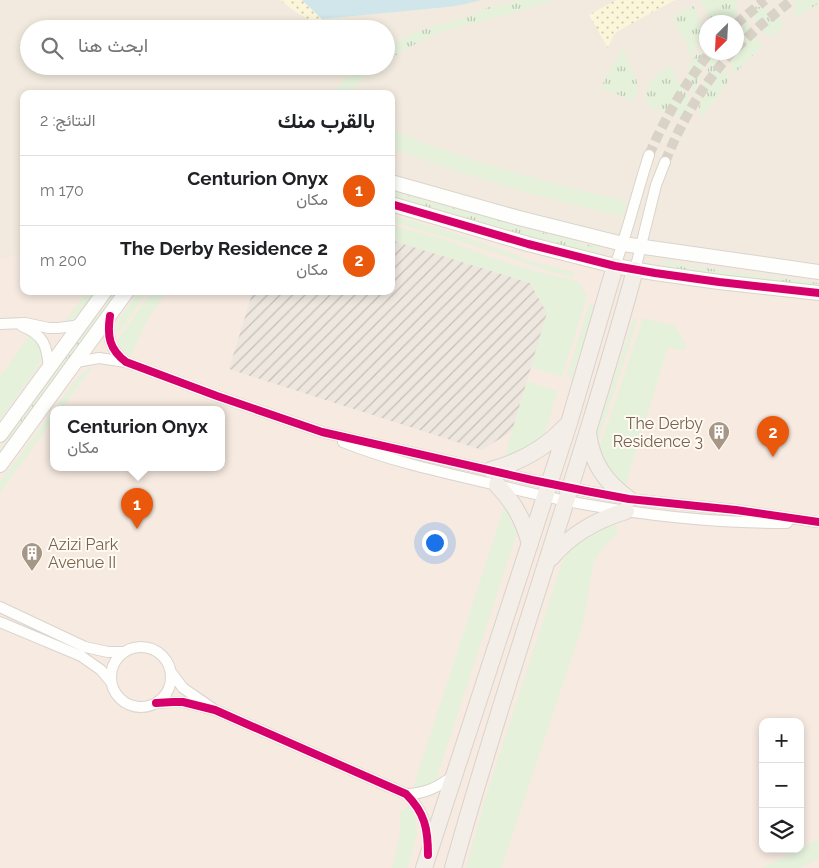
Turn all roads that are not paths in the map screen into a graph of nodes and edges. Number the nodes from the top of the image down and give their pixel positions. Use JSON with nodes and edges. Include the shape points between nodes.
{"nodes":[{"id":1,"x":649,"y":156,"type":"tunnel mouth"},
{"id":2,"x":665,"y":162,"type":"tunnel mouth"},
{"id":3,"x":395,"y":183,"type":"edge"},
{"id":4,"x":395,"y":205,"type":"edge"},
{"id":5,"x":623,"y":244,"type":"junction"},
{"id":6,"x":641,"y":247,"type":"junction"},
{"id":7,"x":615,"y":266,"type":"junction"},
{"id":8,"x":635,"y":270,"type":"junction"},
{"id":9,"x":819,"y":272,"type":"edge"},
{"id":10,"x":819,"y":293,"type":"edge"},
{"id":11,"x":103,"y":295,"type":"edge"},
{"id":12,"x":124,"y":295,"type":"edge"},
{"id":13,"x":110,"y":316,"type":"junction"},
{"id":14,"x":82,"y":323,"type":"junction"},
{"id":15,"x":0,"y":324,"type":"edge"},
{"id":16,"x":17,"y":324,"type":"junction"},
{"id":17,"x":76,"y":362,"type":"junction"},
{"id":18,"x":126,"y":362,"type":"junction"},
{"id":19,"x":49,"y":368,"type":"junction"},
{"id":20,"x":569,"y":423,"type":"junction"},
{"id":21,"x":587,"y":431,"type":"junction"},
{"id":22,"x":322,"y":432,"type":"junction"},
{"id":23,"x":0,"y":435,"type":"edge"},
{"id":24,"x":0,"y":465,"type":"edge"},
{"id":25,"x":494,"y":478,"type":"junction"},
{"id":26,"x":547,"y":490,"type":"junction"},
{"id":27,"x":568,"y":494,"type":"junction"},
{"id":28,"x":627,"y":505,"type":"junction"},
{"id":29,"x":818,"y":522,"type":"edge"},
{"id":30,"x":530,"y":544,"type":"junction"},
{"id":31,"x":548,"y":562,"type":"junction"},
{"id":32,"x":0,"y":607,"type":"edge"},
{"id":33,"x":0,"y":622,"type":"edge"},
{"id":34,"x":124,"y":652,"type":"junction"},
{"id":35,"x":171,"y":672,"type":"junction"},
{"id":36,"x":111,"y":682,"type":"junction"},
{"id":37,"x":156,"y":703,"type":"junction"},
{"id":38,"x":215,"y":710,"type":"junction"},
{"id":39,"x":455,"y":774,"type":"junction"},
{"id":40,"x":406,"y":794,"type":"junction"},
{"id":41,"x":426,"y":862,"type":"edge"},
{"id":42,"x":453,"y":868,"type":"edge"}],
"edges":[{"from":1,"to":5,"type":"street"},
{"from":2,"to":6,"type":"street"},
{"from":3,"to":5,"type":"street"},
{"from":4,"to":7,"type":"street"},
{"from":5,"to":6,"type":"street"},
{"from":5,"to":7,"type":"street"},
{"from":6,"to":8,"type":"street"},
{"from":6,"to":9,"type":"street"},
{"from":7,"to":8,"type":"street"},
{"from":7,"to":20,"type":"main road"},
{"from":8,"to":10,"type":"street"},
{"from":8,"to":21,"type":"main road"},
{"from":11,"to":14,"type":"street"},
{"from":12,"to":13,"type":"street"},
{"from":13,"to":17,"type":"street"},
{"from":13,"to":18,"type":"street","via":[[110,341]]},
{"from":14,"to":16,"type":"street","via":[[58,328]]},
{"from":14,"to":19,"type":"street"},
{"from":15,"to":16,"type":"street"},
{"from":16,"to":19,"type":"street","via":[[40,336],[48,353]]},
{"from":17,"to":18,"type":"street","via":[[99,358]]},
{"from":17,"to":24,"type":"street"},
{"from":18,"to":22,"type":"street"},
{"from":19,"to":23,"type":"street"},
{"from":20,"to":25,"type":"main road","via":[[552,440]]},
{"from":20,"to":26,"type":"main road"},
{"from":21,"to":27,"type":"main road"},
{"from":21,"to":28,"type":"main road","via":[[600,471]]},
{"from":22,"to":25,"type":"street"},
{"from":22,"to":25,"type":"street","via":[[408,464]]},
{"from":25,"to":26,"type":"street"},
{"from":25,"to":26,"type":"street"},
{"from":25,"to":30,"type":"main road","via":[[517,510]]},
{"from":26,"to":27,"type":"street"},
{"from":26,"to":30,"type":"main road"},
{"from":27,"to":28,"type":"street"},
{"from":27,"to":31,"type":"main road"},
{"from":28,"to":29,"type":"street","via":[[711,507]]},
{"from":28,"to":31,"type":"main road","via":[[564,543]]},
{"from":30,"to":39,"type":"main road"},
{"from":31,"to":42,"type":"main road","via":[[505,692]]},
{"from":32,"to":34,"type":"street","via":[[85,647]]},
{"from":33,"to":36,"type":"street","via":[[88,659]]},
{"from":34,"to":35,"type":"street","via":[[140,647],[157,651]]},
{"from":34,"to":36,"type":"street","via":[[112,668]]},
{"from":35,"to":37,"type":"street","via":[[168,690]]},
{"from":35,"to":38,"type":"street","via":[[183,688]]},
{"from":36,"to":37,"type":"street","via":[[124,702],[140,707]]},
{"from":37,"to":38,"type":"street","via":[[178,702]]},
{"from":38,"to":40,"type":"street"},
{"from":39,"to":40,"type":"street","via":[[433,789]]},
{"from":39,"to":41,"type":"main road"},
{"from":40,"to":41,"type":"street","via":[[418,807],[425,823]]}]}
